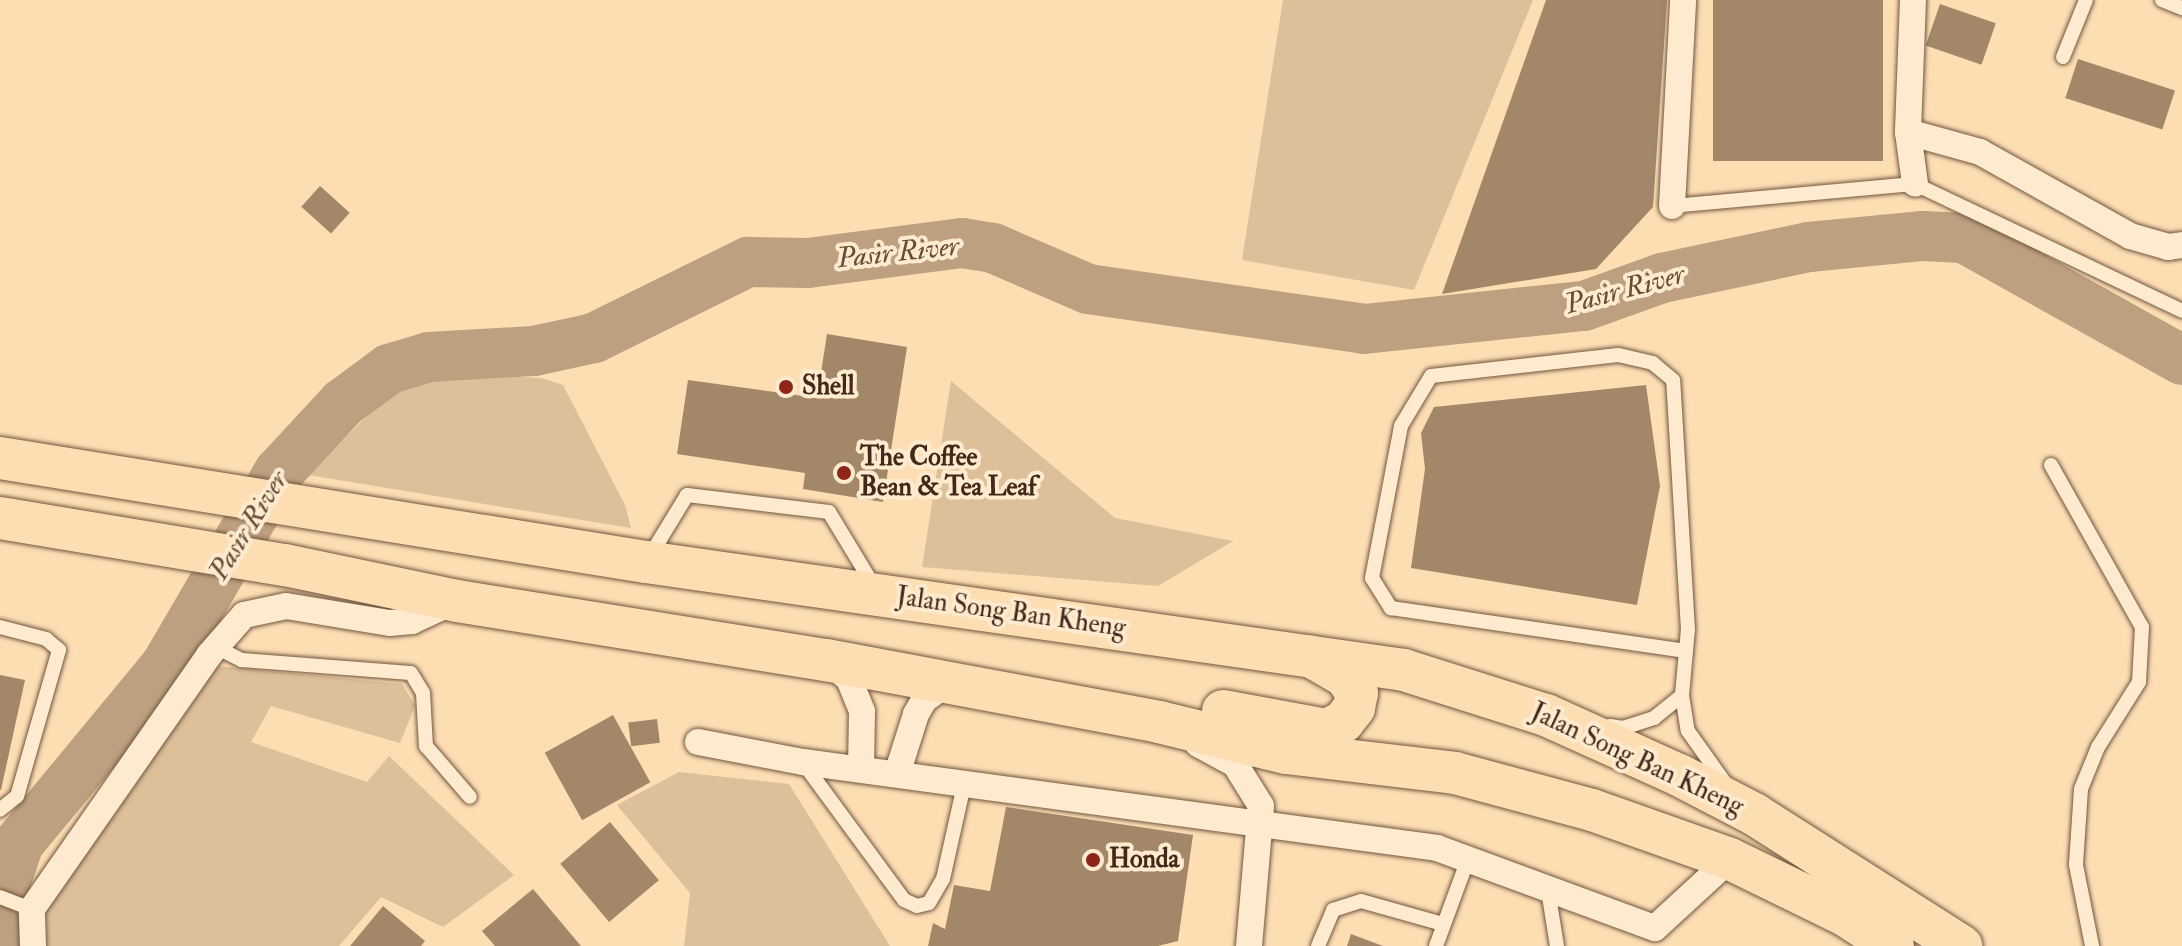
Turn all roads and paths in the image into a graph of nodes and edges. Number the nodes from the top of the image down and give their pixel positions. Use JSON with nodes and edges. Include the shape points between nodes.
{"nodes":[{"id":1,"x":1683,"y":0,"type":"edge"},
{"id":2,"x":1913,"y":0,"type":"edge"},
{"id":3,"x":2086,"y":0,"type":"edge"},
{"id":4,"x":2162,"y":0,"type":"edge"},
{"id":5,"x":2182,"y":8,"type":"edge"},
{"id":6,"x":2063,"y":57,"type":"dead end"},
{"id":7,"x":1908,"y":132,"type":"junction"},
{"id":8,"x":1915,"y":184,"type":"junction"},
{"id":9,"x":1672,"y":206,"type":"joint"},
{"id":10,"x":2182,"y":245,"type":"edge"},
{"id":11,"x":2182,"y":311,"type":"edge"},
{"id":12,"x":0,"y":458,"type":"edge"},
{"id":13,"x":2051,"y":465,"type":"dead end"},
{"id":14,"x":0,"y":518,"type":"edge"},
{"id":15,"x":646,"y":562,"type":"junction"},
{"id":16,"x":880,"y":595,"type":"junction"},
{"id":17,"x":457,"y":601,"type":"junction"},
{"id":18,"x":0,"y":627,"type":"edge"},
{"id":19,"x":216,"y":647,"type":"junction"},
{"id":20,"x":1303,"y":651,"type":"junction"},
{"id":21,"x":1686,"y":651,"type":"junction"},
{"id":22,"x":826,"y":660,"type":"junction"},
{"id":23,"x":899,"y":675,"type":"junction"},
{"id":24,"x":945,"y":685,"type":"junction"},
{"id":25,"x":1682,"y":695,"type":"junction"},
{"id":26,"x":1546,"y":715,"type":"junction"},
{"id":27,"x":1159,"y":722,"type":"junction"},
{"id":28,"x":698,"y":742,"type":"dead end"},
{"id":29,"x":803,"y":762,"type":"junction"},
{"id":30,"x":861,"y":768,"type":"junction"},
{"id":31,"x":897,"y":774,"type":"junction"},
{"id":32,"x":964,"y":785,"type":"junction"},
{"id":33,"x":470,"y":797,"type":"dead end"},
{"id":34,"x":0,"y":810,"type":"edge"},
{"id":35,"x":1754,"y":814,"type":"junction"},
{"id":36,"x":1260,"y":823,"type":"junction"},
{"id":37,"x":1468,"y":859,"type":"junction"},
{"id":38,"x":1730,"y":859,"type":"junction"},
{"id":39,"x":1548,"y":890,"type":"junction"},
{"id":40,"x":0,"y":897,"type":"edge"},
{"id":41,"x":28,"y":907,"type":"junction"},
{"id":42,"x":1443,"y":924,"type":"junction"},
{"id":43,"x":1652,"y":937,"type":"edge"},
{"id":44,"x":33,"y":946,"type":"edge"},
{"id":45,"x":1249,"y":946,"type":"edge"},
{"id":46,"x":1318,"y":946,"type":"edge"},
{"id":47,"x":1434,"y":946,"type":"edge"},
{"id":48,"x":1557,"y":946,"type":"edge"},
{"id":49,"x":1893,"y":946,"type":"edge"},
{"id":50,"x":1961,"y":946,"type":"edge"},
{"id":51,"x":2092,"y":946,"type":"edge"}],
"edges":[{"from":1,"to":9,"type":"street"},
{"from":2,"to":7,"type":"street"},
{"from":3,"to":6,"type":"lane"},
{"from":4,"to":5,"type":"lane"},
{"from":7,"to":8,"type":"street"},
{"from":7,"to":10,"type":"street","via":[[1980,152],[2130,236],[2168,247]]},
{"from":8,"to":9,"type":"lane"},
{"from":8,"to":11,"type":"lane"},
{"from":12,"to":15,"type":"main road","name":"Jalan Song Ban Kheng"},
{"from":13,"to":51,"type":"lane","via":[[2142,627],[2139,682],[2098,747],[2081,789],[2076,865]]},
{"from":14,"to":17,"type":"main road","name":"Jalan Song Ban Kheng","via":[[285,565]]},
{"from":15,"to":16,"type":"main road","name":"Jalan Song Ban Kheng"},
{"from":15,"to":16,"type":"lane","via":[[687,495],[829,512]]},
{"from":16,"to":20,"type":"main road","name":"Jalan Song Ban Kheng"},
{"from":17,"to":19,"type":"street","via":[[412,621],[390,623],[286,606],[244,615]]},
{"from":17,"to":22,"type":"main road","name":"Jalan Song Ban Kheng"},
{"from":18,"to":34,"type":"lane","via":[[46,639],[59,650],[17,796]]},
{"from":19,"to":33,"type":"lane","via":[[242,660],[411,673],[423,693],[426,746]]},
{"from":19,"to":41,"type":"street"},
{"from":20,"to":23,"type":"main road","via":[[1345,676],[1357,693],[1354,708],[1327,730],[956,664],[923,663]]},
{"from":20,"to":26,"type":"main road","name":"Jalan Song Ban Kheng","via":[[1404,670]]},
{"from":21,"to":21,"type":"lane","via":[[1673,380],[1653,363],[1618,355],[1431,376],[1401,426],[1372,578],[1391,608]]},
{"from":21,"to":25,"type":"lane"},
{"from":22,"to":23,"type":"main road","name":"Jalan Song Ban Kheng"},
{"from":22,"to":30,"type":"street","via":[[849,679],[862,712]]},
{"from":23,"to":24,"type":"main road","name":"Jalan Song Ban Kheng"},
{"from":24,"to":27,"type":"main road","name":"Jalan Song Ban Kheng"},
{"from":24,"to":31,"type":"street","via":[[924,700],[916,714]]},
{"from":25,"to":26,"type":"lane","via":[[1654,718],[1623,728]]},
{"from":25,"to":35,"type":"lane","via":[[1688,731],[1702,755]]},
{"from":26,"to":35,"type":"main road","name":"Jalan Song Ban Kheng"},
{"from":27,"to":36,"type":"street","via":[[1235,764],[1261,806]]},
{"from":27,"to":38,"type":"main road","name":"Jalan Song Ban Kheng","via":[[1286,753],[1455,773],[1592,810]]},
{"from":28,"to":29,"type":"street"},
{"from":29,"to":30,"type":"street"},
{"from":29,"to":32,"type":"lane","via":[[904,900],[917,906],[929,903],[943,879]]},
{"from":30,"to":31,"type":"street"},
{"from":31,"to":32,"type":"street"},
{"from":32,"to":36,"type":"street"},
{"from":35,"to":50,"type":"main road","name":"Jalan Song Ban Kheng"},
{"from":36,"to":37,"type":"street","via":[[1437,848]]},
{"from":36,"to":45,"type":"street"},
{"from":37,"to":39,"type":"street"},
{"from":37,"to":42,"type":"lane"},
{"from":38,"to":43,"type":"street"},
{"from":38,"to":49,"type":"main road","name":"Jalan Song Ban Kheng","via":[[1845,915]]},
{"from":39,"to":43,"type":"street"},
{"from":39,"to":48,"type":"lane"},
{"from":40,"to":41,"type":"lane"},
{"from":41,"to":44,"type":"street"},
{"from":42,"to":46,"type":"lane","via":[[1361,901],[1333,910]]},
{"from":42,"to":47,"type":"lane"}]}
